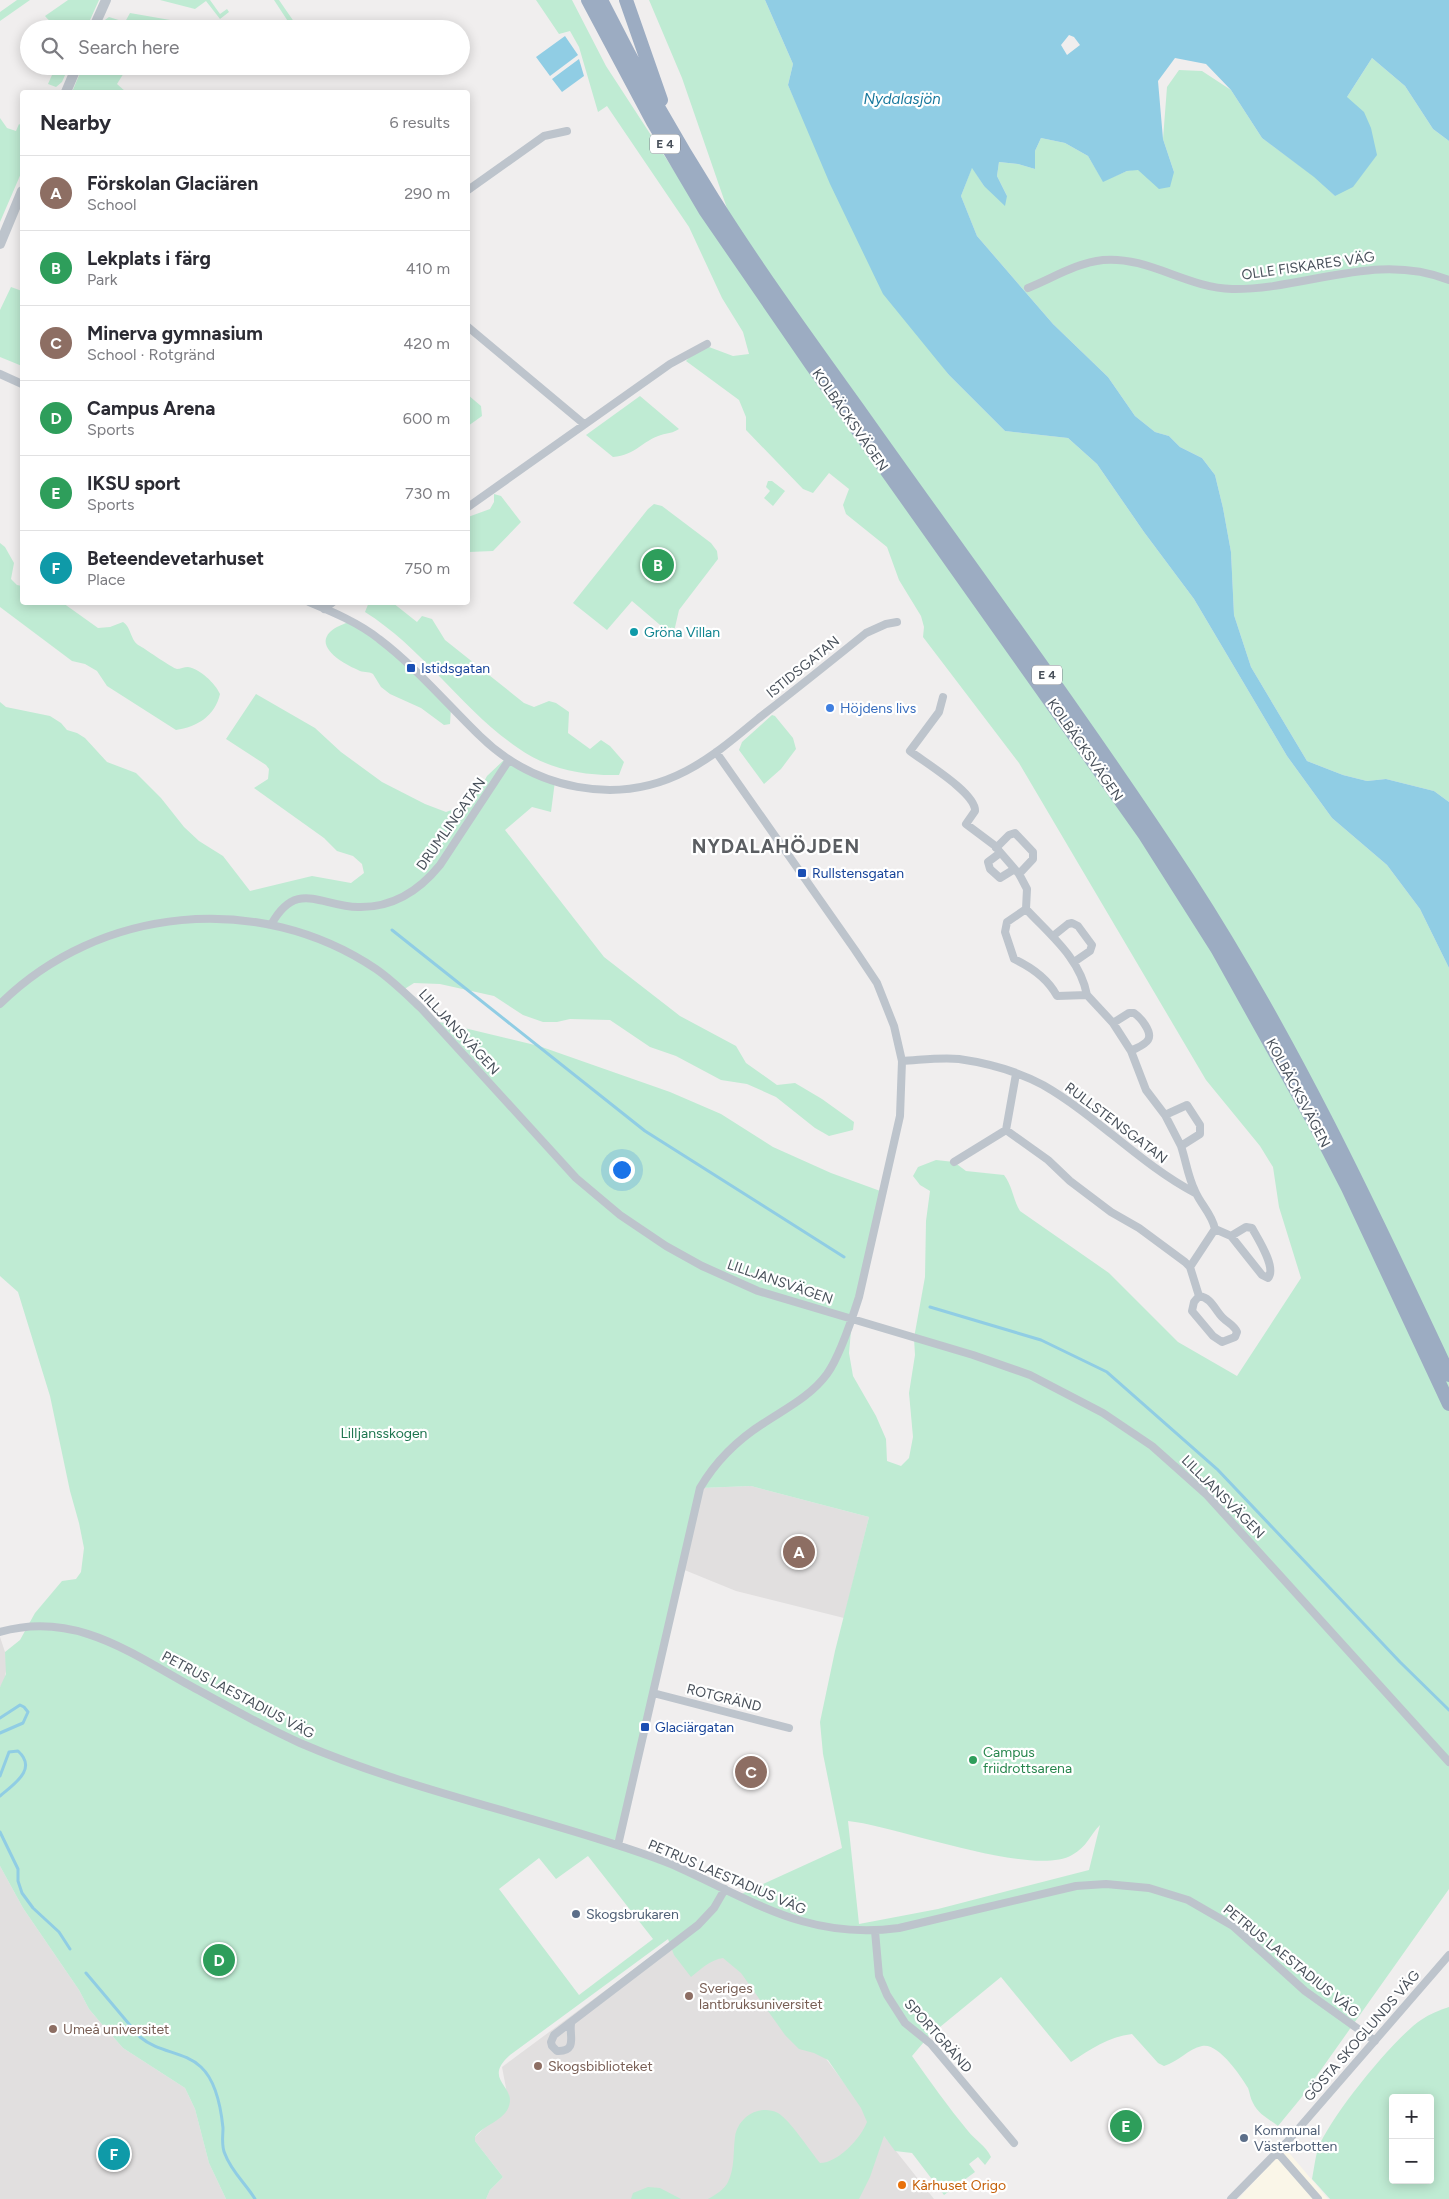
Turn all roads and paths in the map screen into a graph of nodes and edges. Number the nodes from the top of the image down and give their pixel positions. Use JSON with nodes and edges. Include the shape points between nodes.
{"nodes":[{"id":1,"x":106,"y":0,"type":"edge"},
{"id":2,"x":588,"y":0,"type":"edge"},
{"id":3,"x":601,"y":0,"type":"edge"},
{"id":4,"x":626,"y":0,"type":"edge"},
{"id":5,"x":97,"y":20,"type":"edge"},
{"id":6,"x":73,"y":75,"type":"edge"},
{"id":7,"x":67,"y":90,"type":"edge"},
{"id":8,"x":668,"y":125,"type":"junction"},
{"id":9,"x":567,"y":131,"type":"dead end"},
{"id":10,"x":470,"y":189,"type":"edge"},
{"id":11,"x":20,"y":196,"type":"edge"},
{"id":12,"x":0,"y":244,"type":"edge"},
{"id":13,"x":1449,"y":280,"type":"edge"},
{"id":14,"x":1028,"y":288,"type":"dead end"},
{"id":15,"x":470,"y":329,"type":"edge"},
{"id":16,"x":707,"y":344,"type":"dead end"},
{"id":17,"x":0,"y":374,"type":"edge"},
{"id":18,"x":20,"y":383,"type":"edge"},
{"id":19,"x":584,"y":424,"type":"junction"},
{"id":20,"x":470,"y":506,"type":"edge"},
{"id":21,"x":315,"y":605,"type":"edge"},
{"id":22,"x":329,"y":605,"type":"edge"},
{"id":23,"x":324,"y":609,"type":"junction"},
{"id":24,"x":897,"y":622,"type":"dead end"},
{"id":25,"x":943,"y":698,"type":"dead end"},
{"id":26,"x":716,"y":752,"type":"junction"},
{"id":27,"x":509,"y":760,"type":"junction"},
{"id":28,"x":998,"y":850,"type":"junction"},
{"id":29,"x":1016,"y":872,"type":"junction"},
{"id":30,"x":1026,"y":909,"type":"junction"},
{"id":31,"x":271,"y":925,"type":"junction"},
{"id":32,"x":1053,"y":936,"type":"junction"},
{"id":33,"x":1074,"y":962,"type":"junction"},
{"id":34,"x":1087,"y":995,"type":"junction"},
{"id":35,"x":0,"y":1004,"type":"edge"},
{"id":36,"x":1113,"y":1023,"type":"junction"},
{"id":37,"x":1131,"y":1051,"type":"junction"},
{"id":38,"x":902,"y":1062,"type":"junction"},
{"id":39,"x":1016,"y":1074,"type":"junction"},
{"id":40,"x":1165,"y":1115,"type":"junction"},
{"id":41,"x":1006,"y":1130,"type":"junction"},
{"id":42,"x":1181,"y":1146,"type":"junction"},
{"id":43,"x":954,"y":1162,"type":"dead end"},
{"id":44,"x":1195,"y":1193,"type":"junction"},
{"id":45,"x":1215,"y":1229,"type":"junction"},
{"id":46,"x":1231,"y":1236,"type":"junction"},
{"id":47,"x":1190,"y":1267,"type":"junction"},
{"id":48,"x":1199,"y":1296,"type":"junction"},
{"id":49,"x":852,"y":1320,"type":"junction"},
{"id":50,"x":1449,"y":1375,"type":"edge"},
{"id":51,"x":1449,"y":1404,"type":"edge"},
{"id":52,"x":0,"y":1632,"type":"edge"},
{"id":53,"x":653,"y":1693,"type":"junction"},
{"id":54,"x":789,"y":1728,"type":"dead end"},
{"id":55,"x":1449,"y":1762,"type":"edge"},
{"id":56,"x":618,"y":1845,"type":"junction"},
{"id":57,"x":725,"y":1889,"type":"junction"},
{"id":58,"x":874,"y":1931,"type":"junction"},
{"id":59,"x":1449,"y":1955,"type":"edge"},
{"id":60,"x":571,"y":2024,"type":"dead end"},
{"id":61,"x":1375,"y":2041,"type":"junction"},
{"id":62,"x":1014,"y":2143,"type":"dead end"},
{"id":63,"x":1277,"y":2152,"type":"junction"},
{"id":64,"x":1231,"y":2199,"type":"edge"},
{"id":65,"x":1318,"y":2199,"type":"edge"}],
"edges":[{"from":1,"to":5,"type":"street"},
{"from":2,"to":51,"type":"highway","name":"KOLBÄCKSVÄGEN","number":"E 4","via":[[653,122],[705,210],[1130,813],[1213,942],[1255,1013],[1348,1188]]},
{"from":3,"to":8,"type":"highway","name":"KOLBÄCKSVÄGEN","number":"E 4"},
{"from":4,"to":8,"type":"highway"},
{"from":6,"to":7,"type":"street"},
{"from":8,"to":50,"type":"highway","name":"KOLBÄCKSVÄGEN","number":"E 4","via":[[750,256],[1189,881],[1303,1076],[1359,1184]]},
{"from":9,"to":10,"type":"street","via":[[544,136]]},
{"from":11,"to":12,"type":"street"},
{"from":13,"to":14,"type":"street","name":"OLLE FISKARES VÄG","via":[[1430,272],[1388,268],[1232,289],[1208,286],[1123,261],[1104,260],[1083,263]]},
{"from":15,"to":19,"type":"street"},
{"from":16,"to":19,"type":"street","via":[[676,359]]},
{"from":17,"to":18,"type":"street"},
{"from":19,"to":20,"type":"street"},
{"from":21,"to":23,"type":"street","name":"ISTIDSGATAN"},
{"from":22,"to":23,"type":"street"},
{"from":23,"to":27,"type":"street","name":"ISTIDSGATAN","via":[[379,639]]},
{"from":24,"to":26,"type":"street","name":"ISTIDSGATAN","via":[[866,633]]},
{"from":25,"to":28,"type":"street","via":[[939,712],[910,751],[968,796],[975,806],[966,824]]},
{"from":26,"to":27,"type":"street","name":"ISTIDSGATAN","via":[[687,771],[656,783],[599,790],[555,782]]},
{"from":26,"to":38,"type":"street","via":[[877,984],[894,1026]]},
{"from":27,"to":31,"type":"street","name":"DRUMLINGATAN","via":[[440,865],[414,892],[396,901],[357,907],[319,898],[304,898],[281,908]]},
{"from":28,"to":29,"type":"street"},
{"from":28,"to":29,"type":"street","via":[[988,862],[990,870],[1000,878]]},
{"from":28,"to":29,"type":"street","via":[[1015,833],[1033,852],[1033,859]]},
{"from":29,"to":30,"type":"street","via":[[1027,889]]},
{"from":30,"to":32,"type":"street"},
{"from":30,"to":34,"type":"street","via":[[1005,925],[1014,959],[1046,980],[1057,996]]},
{"from":31,"to":35,"type":"street","name":"LILLJANSVÄGEN","via":[[237,919],[190,919],[157,922],[118,932],[54,962]]},
{"from":31,"to":49,"type":"street","name":"LILLJANSVÄGEN","via":[[327,943],[389,978],[422,1008],[576,1178],[641,1230],[734,1281]]},
{"from":32,"to":33,"type":"street"},
{"from":32,"to":33,"type":"street","via":[[1068,924],[1078,926],[1092,945],[1090,951]]},
{"from":33,"to":34,"type":"street"},
{"from":34,"to":36,"type":"street"},
{"from":36,"to":37,"type":"street"},
{"from":36,"to":37,"type":"street","via":[[1134,1012],[1149,1032],[1148,1040]]},
{"from":37,"to":40,"type":"street","via":[[1146,1090]]},
{"from":38,"to":39,"type":"street","name":"RULLSTENSGATAN","via":[[957,1059]]},
{"from":38,"to":49,"type":"street","via":[[900,1116]]},
{"from":39,"to":41,"type":"street"},
{"from":39,"to":44,"type":"street","name":"RULLSTENSGATAN","via":[[1043,1085],[1173,1182]]},
{"from":40,"to":42,"type":"street"},
{"from":40,"to":42,"type":"street","via":[[1187,1105],[1200,1125],[1200,1134]]},
{"from":41,"to":43,"type":"street"},
{"from":41,"to":47,"type":"street","via":[[1048,1160],[1070,1181],[1140,1228]]},
{"from":42,"to":44,"type":"street"},
{"from":44,"to":45,"type":"street","via":[[1208,1210]]},
{"from":45,"to":46,"type":"street"},
{"from":45,"to":47,"type":"street"},
{"from":46,"to":46,"type":"street","via":[[1262,1275],[1270,1277],[1269,1262],[1252,1228]]},
{"from":47,"to":48,"type":"street"},
{"from":48,"to":48,"type":"street","via":[[1211,1301],[1222,1318],[1234,1327],[1235,1337],[1222,1342],[1210,1333],[1192,1311]]},
{"from":49,"to":53,"type":"street","via":[[828,1373],[781,1414],[743,1437],[720,1460],[700,1488]]},
{"from":49,"to":55,"type":"street","name":"LILLJANSVÄGEN","via":[[982,1357],[1030,1375],[1103,1413],[1152,1446],[1214,1502]]},
{"from":52,"to":56,"type":"street","name":"PETRUS LAESTADIUS VÄG","via":[[48,1626],[99,1637],[268,1728],[353,1765]]},
{"from":53,"to":54,"type":"street","name":"ROTGRÄND"},
{"from":53,"to":56,"type":"street"},
{"from":56,"to":57,"type":"street","name":"PETRUS LAESTADIUS VÄG","via":[[677,1866]]},
{"from":57,"to":58,"type":"street","name":"PETRUS LAESTADIUS VÄG","via":[[752,1904],[799,1921],[834,1929]]},
{"from":57,"to":60,"type":"street","via":[[714,1908],[698,1925]]},
{"from":58,"to":61,"type":"street","name":"PETRUS LAESTADIUS VÄG","via":[[899,1928],[1066,1887],[1095,1884],[1150,1888],[1188,1900],[1233,1926],[1305,1991]]},
{"from":58,"to":62,"type":"street","name":"SPORTGRÄND","via":[[879,1976],[900,2016],[931,2044]]},
{"from":59,"to":61,"type":"street","name":"GÖSTA SKOGLUNDS VÄG"},
{"from":61,"to":63,"type":"street","name":"GÖSTA SKOGLUNDS VÄG"},
{"from":63,"to":64,"type":"street","name":"GÖSTA SKOGLUNDS VÄG"},
{"from":63,"to":65,"type":"street"}]}
